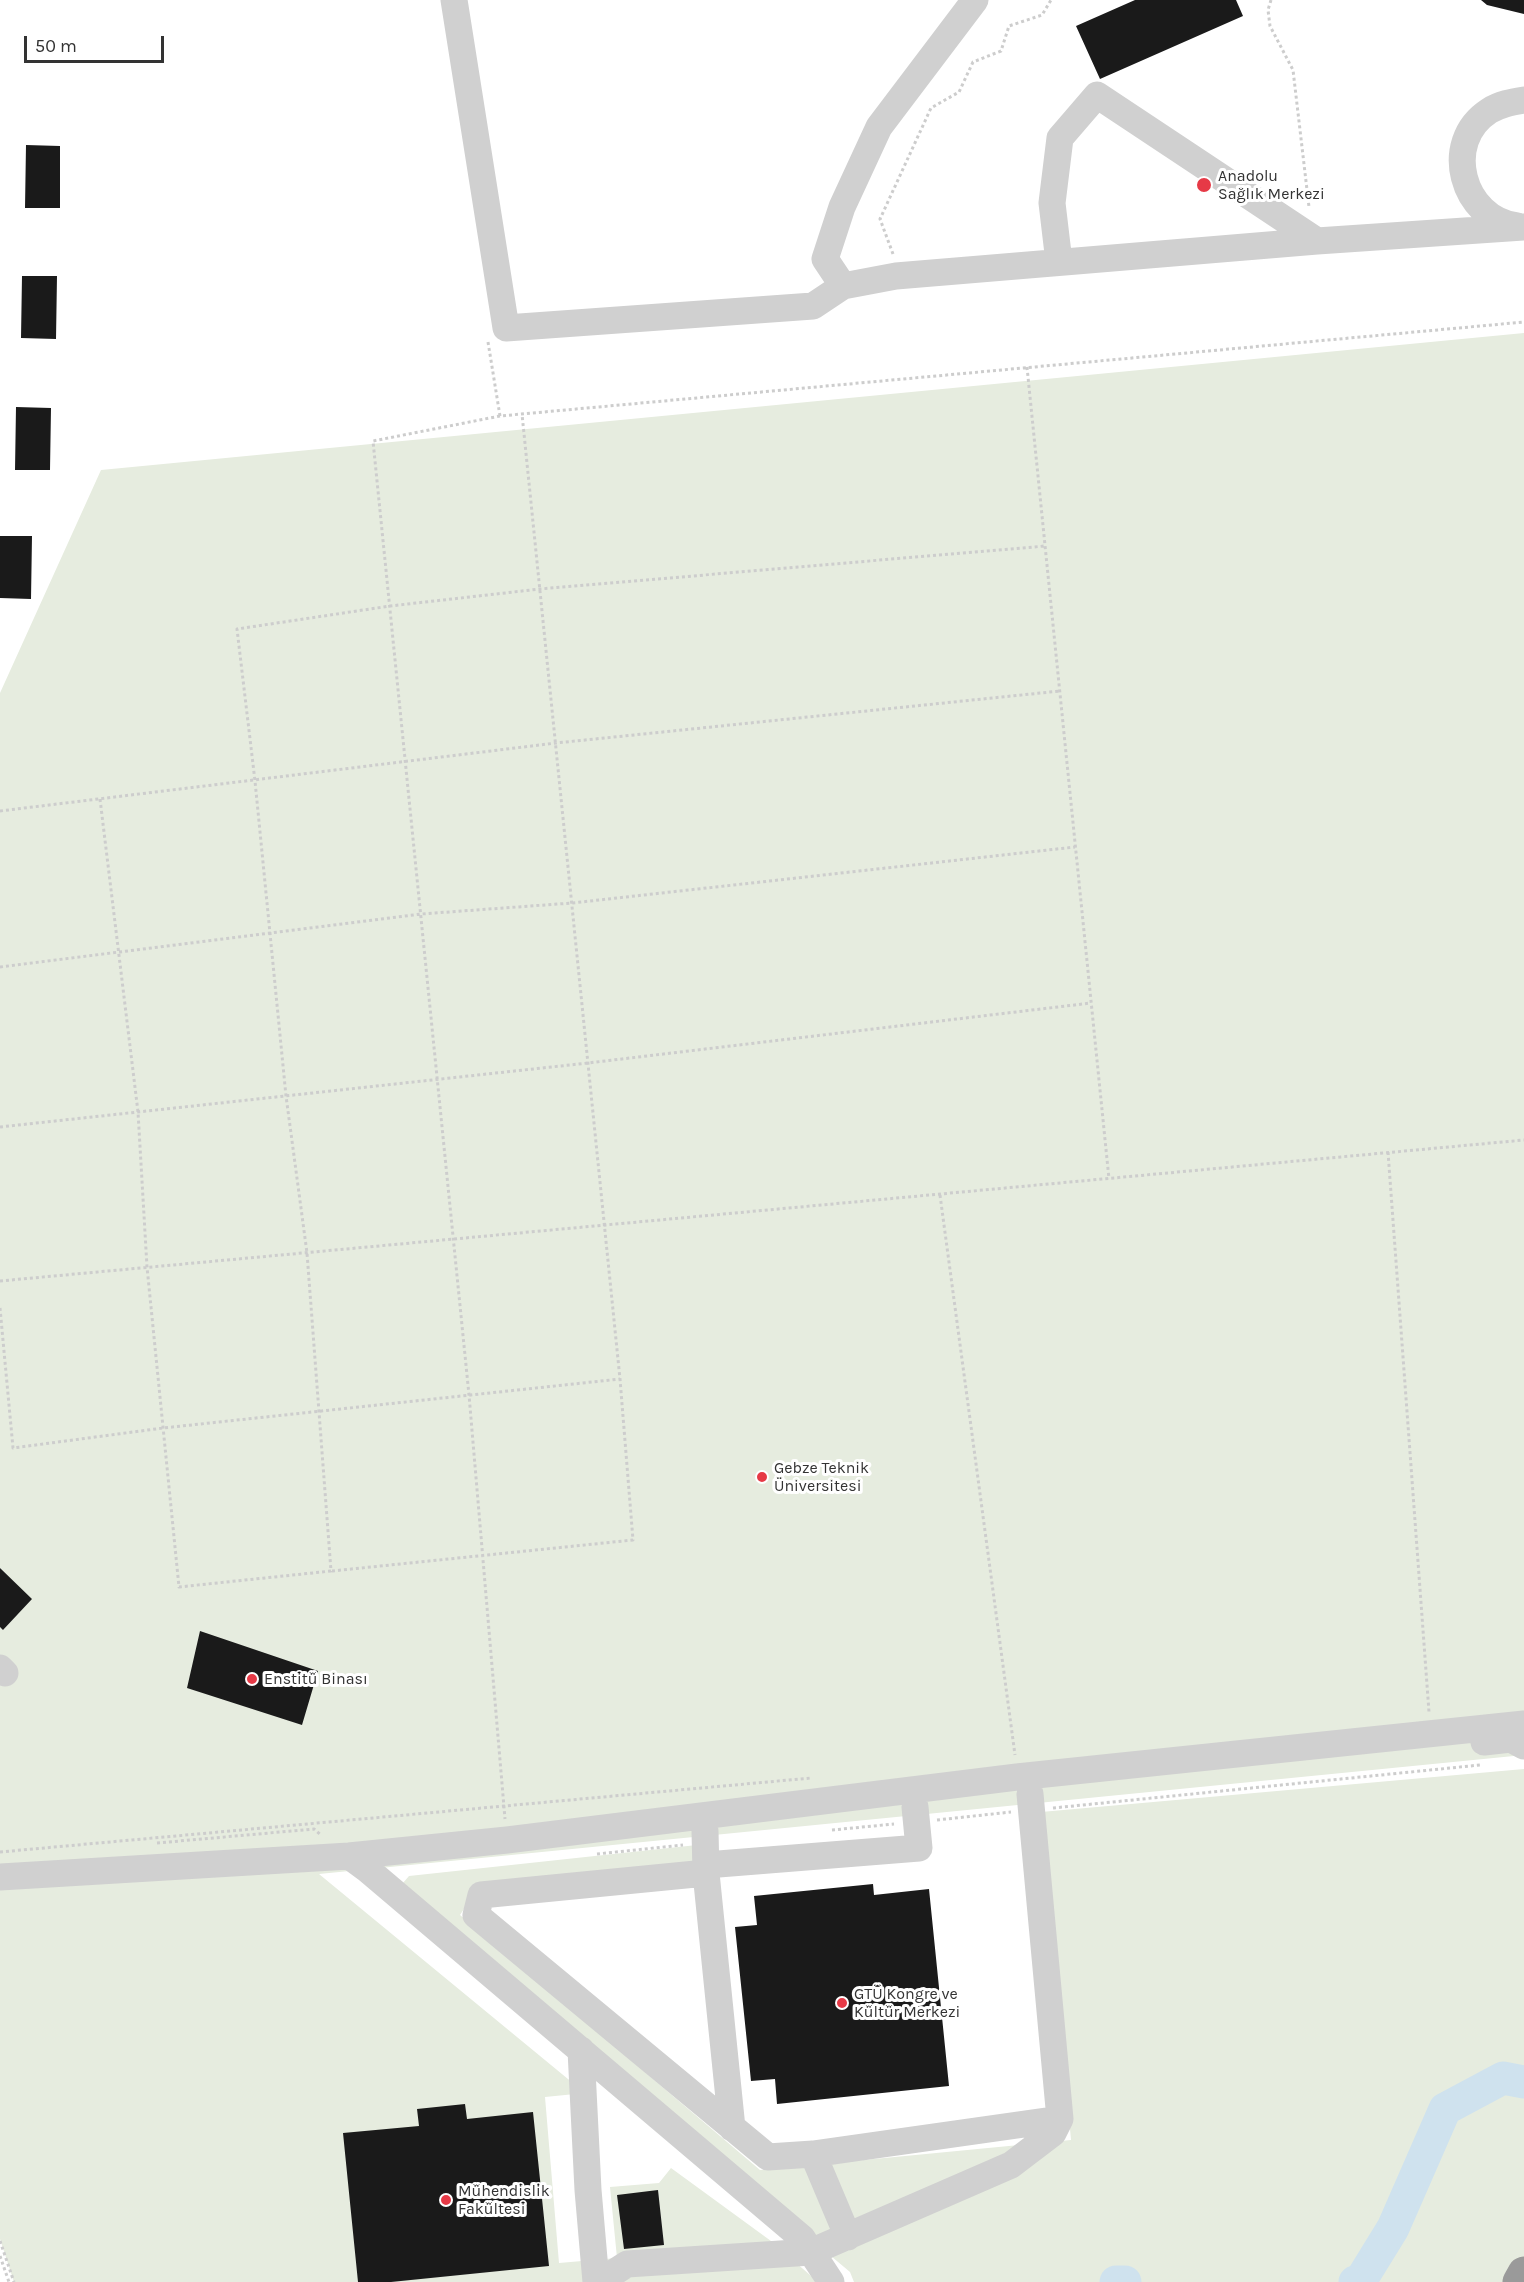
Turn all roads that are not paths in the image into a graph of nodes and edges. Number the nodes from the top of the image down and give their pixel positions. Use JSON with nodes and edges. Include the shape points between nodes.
{"nodes":[{"id":1,"x":454,"y":0,"type":"edge"},
{"id":2,"x":975,"y":0,"type":"edge"},
{"id":3,"x":1524,"y":100,"type":"edge"},
{"id":4,"x":1524,"y":227,"type":"edge"},
{"id":5,"x":1317,"y":241,"type":"junction"},
{"id":6,"x":1059,"y":262,"type":"junction"},
{"id":7,"x":843,"y":286,"type":"junction"},
{"id":8,"x":1523,"y":1731,"type":"edge"},
{"id":9,"x":1026,"y":1794,"type":"junction"},
{"id":10,"x":916,"y":1815,"type":"junction"},
{"id":11,"x":705,"y":1853,"type":"junction"},
{"id":12,"x":354,"y":1861,"type":"junction"},
{"id":13,"x":0,"y":1877,"type":"edge"},
{"id":14,"x":581,"y":2050,"type":"junction"},
{"id":15,"x":1060,"y":2119,"type":"junction"},
{"id":16,"x":732,"y":2128,"type":"junction"},
{"id":17,"x":813,"y":2154,"type":"junction"},
{"id":18,"x":848,"y":2237,"type":"junction"},
{"id":19,"x":812,"y":2252,"type":"junction"},
{"id":20,"x":1524,"y":2273,"type":"edge"},
{"id":21,"x":597,"y":2282,"type":"edge"},
{"id":22,"x":831,"y":2282,"type":"edge"},
{"id":23,"x":1519,"y":2282,"type":"edge"}],
"edges":[{"from":1,"to":7,"type":"street","via":[[506,328],[813,306]]},
{"from":2,"to":7,"type":"street","via":[[879,127],[842,207],[825,259]]},
{"from":3,"to":4,"type":"street","via":[[1506,102],[1488,111],[1474,125],[1464,143],[1461,164],[1464,184],[1474,201],[1489,216]]},
{"from":4,"to":5,"type":"street"},
{"from":5,"to":6,"type":"street"},
{"from":5,"to":6,"type":"street","via":[[1097,95],[1060,138],[1052,203]]},
{"from":6,"to":7,"type":"street","via":[[896,276]]},
{"from":8,"to":9,"type":"street","via":[[1431,1732]]},
{"from":8,"to":9,"type":"street","via":[[1511,1739]]},
{"from":9,"to":10,"type":"street"},
{"from":9,"to":12,"type":"street","via":[[507,1840]]},
{"from":9,"to":15,"type":"street"},
{"from":10,"to":11,"type":"street"},
{"from":10,"to":11,"type":"street","via":[[919,1848]]},
{"from":11,"to":12,"type":"street"},
{"from":11,"to":16,"type":"street"},
{"from":11,"to":16,"type":"street","via":[[481,1894],[476,1915]]},
{"from":12,"to":13,"type":"street"},
{"from":12,"to":14,"type":"street"},
{"from":14,"to":19,"type":"street","via":[[802,2238]]},
{"from":14,"to":21,"type":"street"},
{"from":15,"to":17,"type":"street"},
{"from":15,"to":18,"type":"street","via":[[1053,2133],[1011,2165]]},
{"from":16,"to":17,"type":"street","via":[[768,2157]]},
{"from":17,"to":18,"type":"street"},
{"from":18,"to":19,"type":"street"},
{"from":19,"to":21,"type":"street","via":[[627,2264]]},
{"from":19,"to":22,"type":"street"},
{"from":20,"to":23,"type":"highway"}]}
